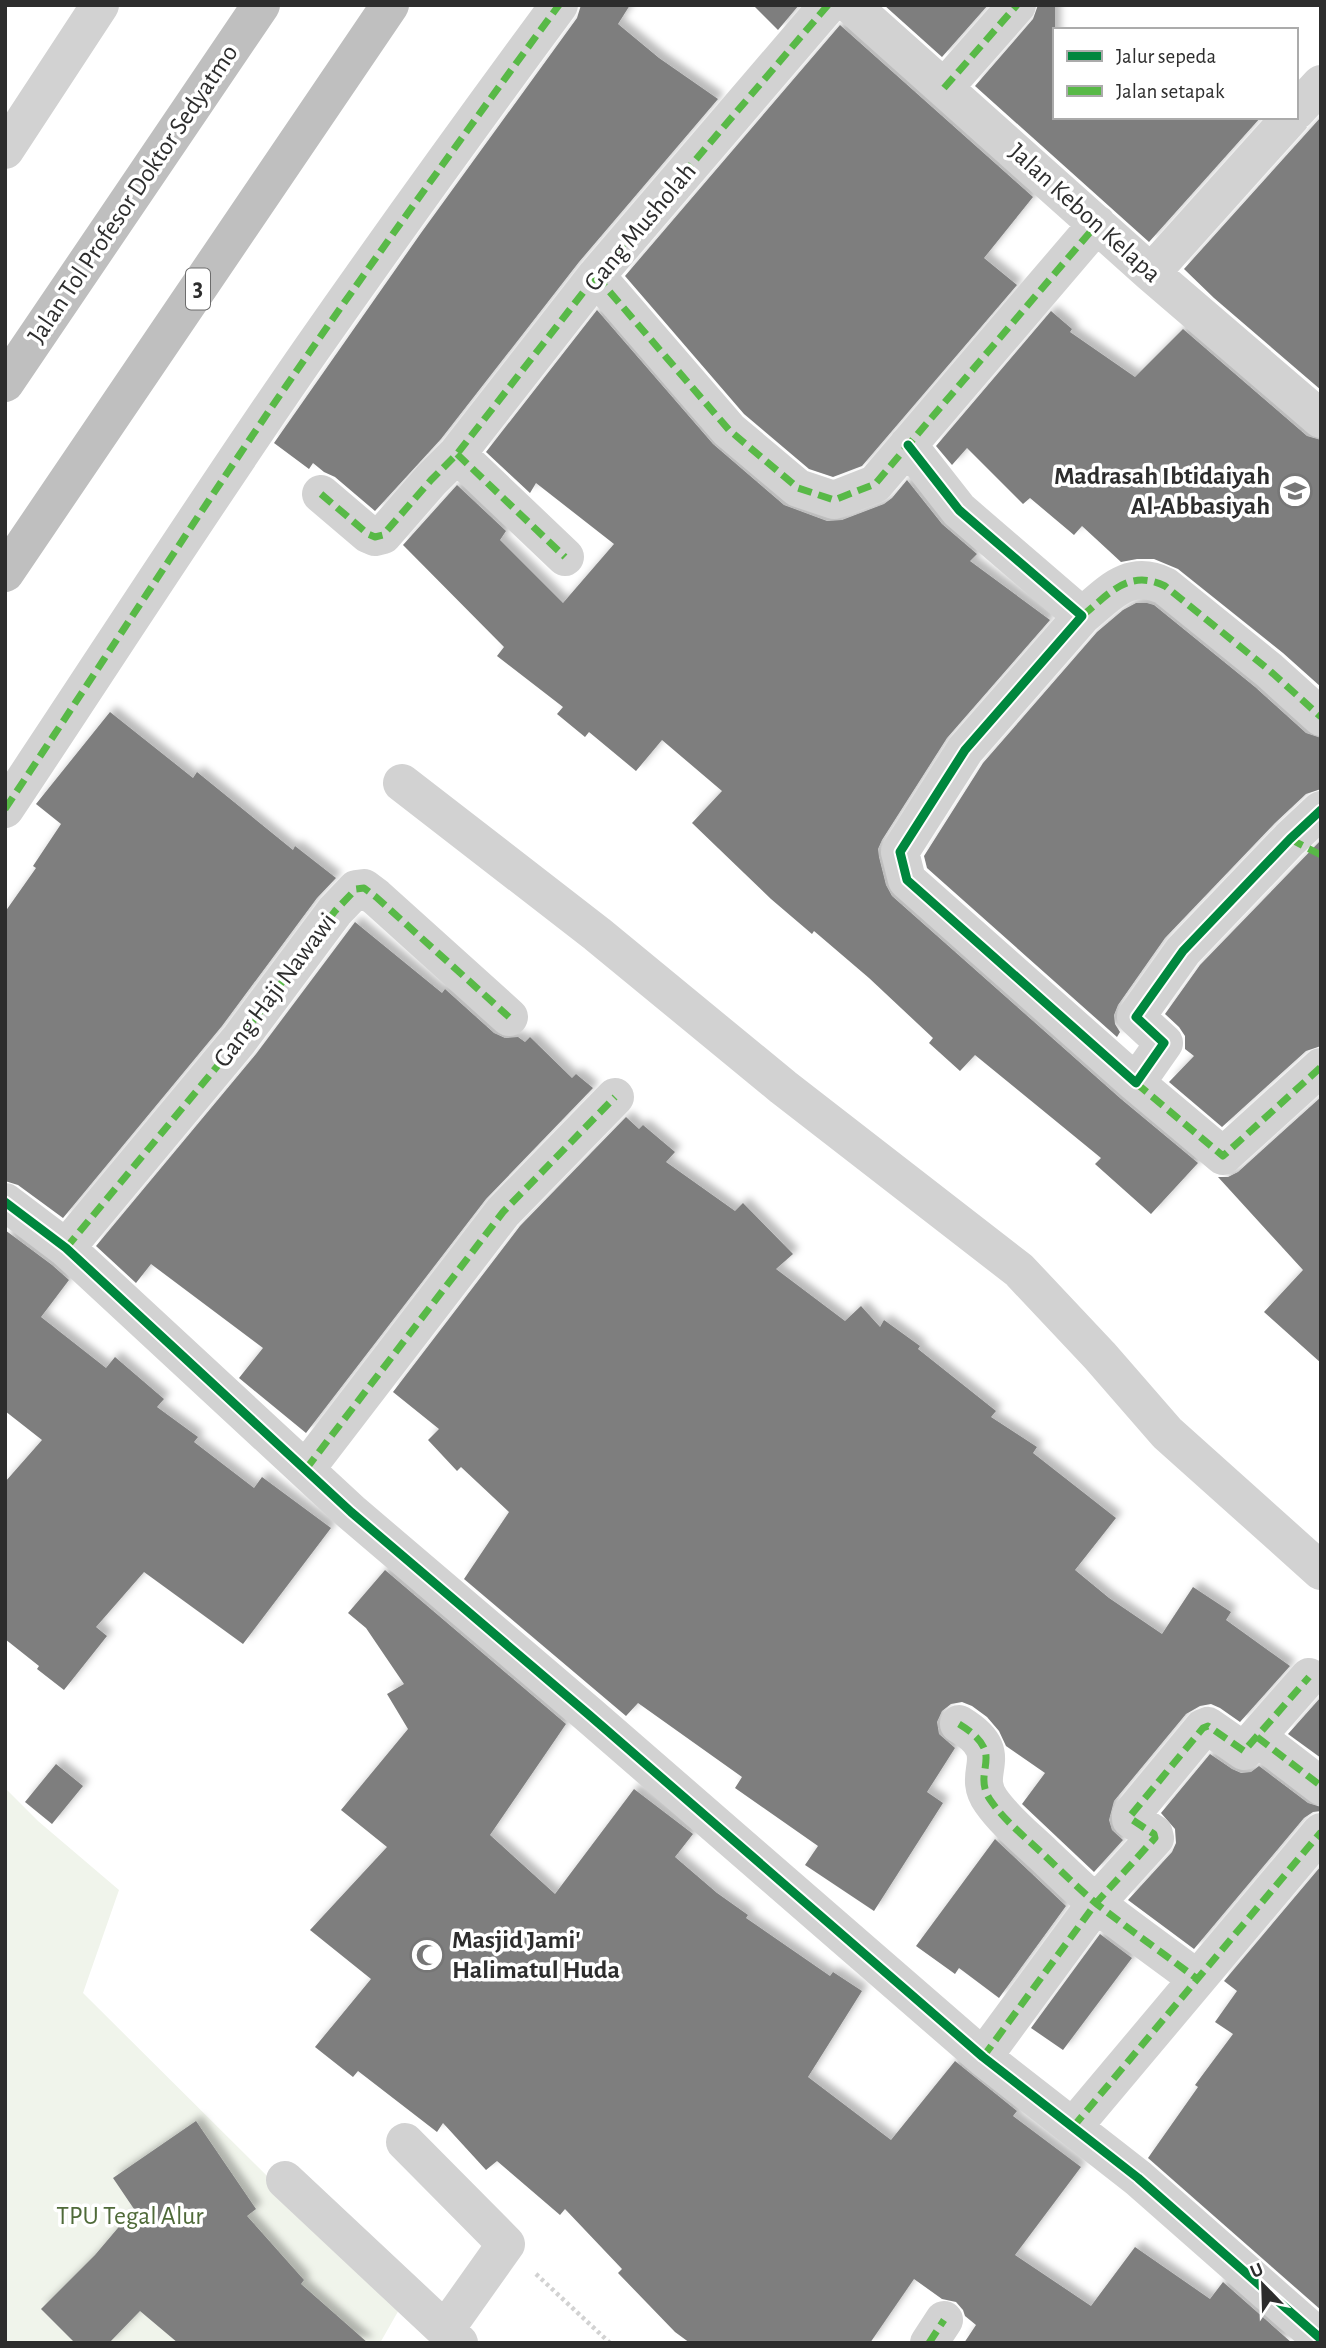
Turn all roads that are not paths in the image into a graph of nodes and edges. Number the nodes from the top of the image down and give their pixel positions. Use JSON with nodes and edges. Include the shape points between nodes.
{"nodes":[{"id":1,"x":100,"y":5,"type":"edge"},
{"id":2,"x":261,"y":5,"type":"edge"},
{"id":3,"x":390,"y":5,"type":"edge"},
{"id":4,"x":559,"y":5,"type":"edge"},
{"id":5,"x":828,"y":5,"type":"edge"},
{"id":6,"x":851,"y":5,"type":"edge"},
{"id":7,"x":1017,"y":5,"type":"edge"},
{"id":8,"x":1321,"y":84,"type":"edge"},
{"id":9,"x":944,"y":88,"type":"junction"},
{"id":10,"x":1298,"y":109,"type":"edge"},
{"id":11,"x":1289,"y":119,"type":"edge"},
{"id":12,"x":5,"y":150,"type":"edge"},
{"id":13,"x":1097,"y":224,"type":"junction"},
{"id":14,"x":1151,"y":272,"type":"junction"},
{"id":15,"x":596,"y":276,"type":"junction"},
{"id":16,"x":5,"y":383,"type":"edge"},
{"id":17,"x":1321,"y":419,"type":"edge"},
{"id":18,"x":908,"y":444,"type":"junction"},
{"id":19,"x":457,"y":454,"type":"junction"},
{"id":20,"x":321,"y":494,"type":"dead end"},
{"id":21,"x":565,"y":557,"type":"dead end"},
{"id":22,"x":5,"y":573,"type":"edge"},
{"id":23,"x":1082,"y":616,"type":"junction"},
{"id":24,"x":1321,"y":717,"type":"edge"},
{"id":25,"x":402,"y":783,"type":"dead end"},
{"id":26,"x":5,"y":809,"type":"edge"},
{"id":27,"x":1321,"y":810,"type":"edge"},
{"id":28,"x":1306,"y":847,"type":"edge"},
{"id":29,"x":509,"y":1017,"type":"dead end"},
{"id":30,"x":1321,"y":1067,"type":"edge"},
{"id":31,"x":1136,"y":1083,"type":"junction"},
{"id":32,"x":615,"y":1097,"type":"dead end"},
{"id":33,"x":5,"y":1202,"type":"edge"},
{"id":34,"x":66,"y":1248,"type":"junction"},
{"id":35,"x":306,"y":1469,"type":"junction"},
{"id":36,"x":1321,"y":1571,"type":"edge"},
{"id":37,"x":1309,"y":1677,"type":"dead end"},
{"id":38,"x":959,"y":1724,"type":"dead end"},
{"id":39,"x":1257,"y":1737,"type":"junction"},
{"id":40,"x":1321,"y":1786,"type":"edge"},
{"id":41,"x":1321,"y":1832,"type":"edge"},
{"id":42,"x":1096,"y":1903,"type":"junction"},
{"id":43,"x":1196,"y":1978,"type":"junction"},
{"id":44,"x":983,"y":2057,"type":"junction"},
{"id":45,"x":1073,"y":2127,"type":"junction"},
{"id":46,"x":405,"y":2142,"type":"dead end"},
{"id":47,"x":285,"y":2180,"type":"dead end"},
{"id":48,"x":452,"y":2337,"type":"edge"},
{"id":49,"x":1321,"y":2339,"type":"edge"}],
"edges":[{"from":1,"to":12,"type":"street"},
{"from":2,"to":16,"type":"highway","name":"Jalan Tol Profesor Doktor Sedyatmo"},
{"from":3,"to":22,"type":"highway","number":"3"},
{"from":4,"to":26,"type":"street","via":[[310,351]]},
{"from":5,"to":15,"type":"street","name":"Gang Musholah"},
{"from":6,"to":9,"type":"street","name":"Jalan Kebon Kelapa"},
{"from":7,"to":9,"type":"street"},
{"from":8,"to":10,"type":"street"},
{"from":9,"to":13,"type":"street","name":"Jalan Kebon Kelapa"},
{"from":11,"to":14,"type":"street"},
{"from":13,"to":14,"type":"street","name":"Jalan Kebon Kelapa"},
{"from":13,"to":18,"type":"street"},
{"from":14,"to":17,"type":"street","name":"Jalan Kebon Kelapa"},
{"from":15,"to":18,"type":"street","via":[[729,430],[798,488],[834,500],[875,484]]},
{"from":15,"to":19,"type":"street","name":"Gang Musholah"},
{"from":18,"to":23,"type":"street","via":[[958,509]]},
{"from":19,"to":20,"type":"street","name":"Gang Musholah","via":[[383,535],[368,534]]},
{"from":19,"to":21,"type":"street"},
{"from":23,"to":24,"type":"street","via":[[1113,590],[1135,580],[1153,580],[1269,670]]},
{"from":23,"to":31,"type":"street","via":[[965,750],[900,852],[907,880]]},
{"from":25,"to":36,"type":"street","via":[[1018,1270],[1167,1433]]},
{"from":27,"to":28,"type":"street"},
{"from":28,"to":31,"type":"street","via":[[1183,951],[1136,1017],[1164,1043]]},
{"from":29,"to":34,"type":"street","name":"Gang Haji Nawawi","via":[[376,897],[364,888],[356,889],[239,1040]]},
{"from":30,"to":31,"type":"street","via":[[1223,1156]]},
{"from":32,"to":35,"type":"street","via":[[503,1212]]},
{"from":33,"to":34,"type":"street"},
{"from":34,"to":35,"type":"street"},
{"from":35,"to":44,"type":"street","via":[[351,1513]]},
{"from":37,"to":39,"type":"street"},
{"from":38,"to":42,"type":"street","via":[[984,1745],[989,1798]]},
{"from":39,"to":40,"type":"street"},
{"from":39,"to":42,"type":"street","via":[[1244,1751],[1208,1726],[1203,1728],[1131,1815],[1155,1838]]},
{"from":41,"to":43,"type":"street"},
{"from":42,"to":43,"type":"street"},
{"from":42,"to":44,"type":"street"},
{"from":43,"to":45,"type":"street"},
{"from":44,"to":45,"type":"street"},
{"from":45,"to":49,"type":"street"},
{"from":46,"to":48,"type":"street","via":[[506,2244]]},
{"from":47,"to":48,"type":"street"}]}
